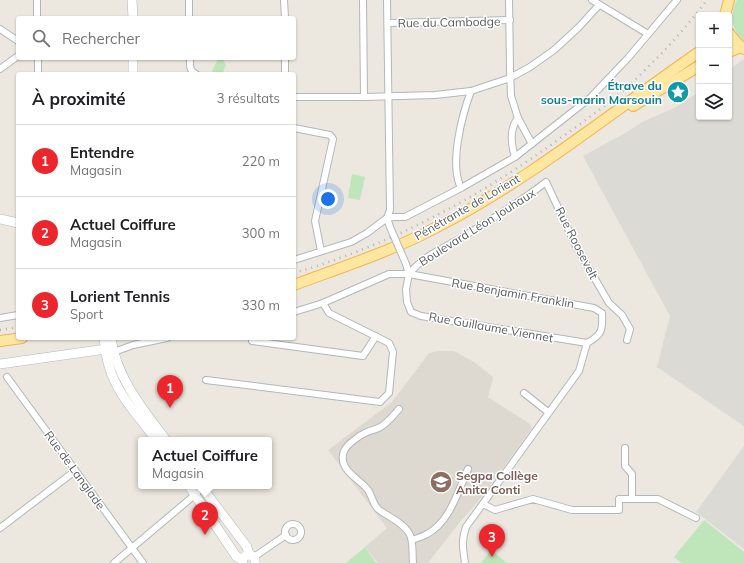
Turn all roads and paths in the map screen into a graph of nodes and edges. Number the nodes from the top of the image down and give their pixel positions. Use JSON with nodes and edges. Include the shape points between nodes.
{"nodes":[{"id":1,"x":37,"y":0,"type":"edge"},
{"id":2,"x":132,"y":0,"type":"edge"},
{"id":3,"x":189,"y":0,"type":"edge"},
{"id":4,"x":284,"y":0,"type":"edge"},
{"id":5,"x":363,"y":0,"type":"edge"},
{"id":6,"x":388,"y":0,"type":"edge"},
{"id":7,"x":509,"y":0,"type":"edge"},
{"id":8,"x":592,"y":0,"type":"edge"},
{"id":9,"x":677,"y":0,"type":"edge"},
{"id":10,"x":729,"y":0,"type":"edge"},
{"id":11,"x":599,"y":5,"type":"junction"},
{"id":12,"x":726,"y":12,"type":"edge"},
{"id":13,"x":37,"y":16,"type":"edge"},
{"id":14,"x":133,"y":16,"type":"edge"},
{"id":15,"x":189,"y":16,"type":"edge"},
{"id":16,"x":285,"y":16,"type":"edge"},
{"id":17,"x":510,"y":20,"type":"junction"},
{"id":18,"x":388,"y":23,"type":"junction"},
{"id":19,"x":0,"y":29,"type":"edge"},
{"id":20,"x":648,"y":34,"type":"junction"},
{"id":21,"x":732,"y":38,"type":"edge"},
{"id":22,"x":16,"y":39,"type":"edge"},
{"id":23,"x":742,"y":48,"type":"edge"},
{"id":24,"x":732,"y":51,"type":"edge"},
{"id":25,"x":696,"y":54,"type":"edge"},
{"id":26,"x":16,"y":57,"type":"edge"},
{"id":27,"x":38,"y":60,"type":"edge"},
{"id":28,"x":133,"y":60,"type":"edge"},
{"id":29,"x":190,"y":60,"type":"edge"},
{"id":30,"x":285,"y":60,"type":"edge"},
{"id":31,"x":1,"y":68,"type":"edge"},
{"id":32,"x":696,"y":68,"type":"edge"},
{"id":33,"x":38,"y":72,"type":"edge"},
{"id":34,"x":133,"y":72,"type":"edge"},
{"id":35,"x":192,"y":72,"type":"edge"},
{"id":36,"x":285,"y":72,"type":"edge"},
{"id":37,"x":510,"y":78,"type":"junction"},
{"id":38,"x":471,"y":91,"type":"junction"},
{"id":39,"x":388,"y":96,"type":"junction"},
{"id":40,"x":296,"y":97,"type":"edge"},
{"id":41,"x":364,"y":97,"type":"junction"},
{"id":42,"x":518,"y":118,"type":"junction"},
{"id":43,"x":296,"y":128,"type":"edge"},
{"id":44,"x":588,"y":132,"type":"junction"},
{"id":45,"x":532,"y":144,"type":"junction"},
{"id":46,"x":515,"y":157,"type":"junction"},
{"id":47,"x":546,"y":182,"type":"joint"},
{"id":48,"x":461,"y":188,"type":"junction"},
{"id":49,"x":387,"y":218,"type":"junction"},
{"id":50,"x":0,"y":219,"type":"edge"},
{"id":51,"x":16,"y":223,"type":"edge"},
{"id":52,"x":321,"y":251,"type":"junction"},
{"id":53,"x":296,"y":259,"type":"edge"},
{"id":54,"x":408,"y":274,"type":"junction"},
{"id":55,"x":296,"y":284,"type":"edge"},
{"id":56,"x":609,"y":303,"type":"junction"},
{"id":57,"x":323,"y":304,"type":"junction"},
{"id":58,"x":296,"y":311,"type":"edge"},
{"id":59,"x":602,"y":313,"type":"junction"},
{"id":60,"x":16,"y":315,"type":"edge"},
{"id":61,"x":0,"y":318,"type":"edge"},
{"id":62,"x":376,"y":336,"type":"junction"},
{"id":63,"x":16,"y":339,"type":"edge"},
{"id":64,"x":105,"y":340,"type":"edge"},
{"id":65,"x":111,"y":340,"type":"edge"},
{"id":66,"x":156,"y":340,"type":"edge"},
{"id":67,"x":627,"y":340,"type":"dead end"},
{"id":68,"x":0,"y":341,"type":"edge"},
{"id":69,"x":252,"y":341,"type":"dead end"},
{"id":70,"x":587,"y":343,"type":"junction"},
{"id":71,"x":110,"y":351,"type":"junction"},
{"id":72,"x":0,"y":364,"type":"edge"},
{"id":73,"x":7,"y":377,"type":"dead end"},
{"id":74,"x":206,"y":380,"type":"dead end"},
{"id":75,"x":524,"y":393,"type":"dead end"},
{"id":76,"x":399,"y":409,"type":"dead end"},
{"id":77,"x":548,"y":412,"type":"junction"},
{"id":78,"x":154,"y":437,"type":"edge"},
{"id":79,"x":164,"y":437,"type":"edge"},
{"id":80,"x":625,"y":448,"type":"dead end"},
{"id":81,"x":468,"y":468,"type":"dead end"},
{"id":82,"x":75,"y":471,"type":"junction"},
{"id":83,"x":191,"y":489,"type":"edge"},
{"id":84,"x":200,"y":489,"type":"edge"},
{"id":85,"x":204,"y":489,"type":"edge"},
{"id":86,"x":195,"y":494,"type":"junction"},
{"id":87,"x":632,"y":499,"type":"junction"},
{"id":88,"x":483,"y":504,"type":"junction"},
{"id":89,"x":696,"y":518,"type":"dead end"},
{"id":90,"x":0,"y":528,"type":"edge"},
{"id":91,"x":286,"y":535,"type":"dead end"},
{"id":92,"x":412,"y":540,"type":"junction"},
{"id":93,"x":131,"y":547,"type":"junction"},
{"id":94,"x":251,"y":560,"type":"edge"},
{"id":95,"x":114,"y":563,"type":"edge"},
{"id":96,"x":143,"y":563,"type":"edge"},
{"id":97,"x":413,"y":563,"type":"edge"},
{"id":98,"x":465,"y":563,"type":"edge"}],
"edges":[{"from":1,"to":13,"type":"street"},
{"from":2,"to":14,"type":"main road"},
{"from":3,"to":15,"type":"street"},
{"from":4,"to":16,"type":"street"},
{"from":5,"to":41,"type":"street"},
{"from":6,"to":18,"type":"street"},
{"from":7,"to":17,"type":"street"},
{"from":8,"to":11,"type":"street"},
{"from":9,"to":20,"type":"street"},
{"from":10,"to":12,"type":"main road"},
{"from":11,"to":20,"type":"street"},
{"from":11,"to":37,"type":"street","via":[[554,50]]},
{"from":17,"to":18,"type":"street","name":"Rue du Cambodge"},
{"from":17,"to":37,"type":"street"},
{"from":18,"to":39,"type":"street"},
{"from":19,"to":22,"type":"street"},
{"from":20,"to":45,"type":"street","via":[[590,98]]},
{"from":21,"to":23,"type":"main road"},
{"from":23,"to":24,"type":"main road"},
{"from":25,"to":44,"type":"main road","name":"Pénétrante de Lorient"},
{"from":26,"to":31,"type":"street"},
{"from":27,"to":33,"type":"street"},
{"from":28,"to":34,"type":"main road"},
{"from":29,"to":35,"type":"street"},
{"from":30,"to":36,"type":"street"},
{"from":32,"to":44,"type":"main road","name":"Pénétrante de Lorient"},
{"from":37,"to":38,"type":"street"},
{"from":37,"to":42,"type":"street","via":[[511,96]]},
{"from":38,"to":39,"type":"street"},
{"from":38,"to":48,"type":"street","via":[[459,128],[457,178]]},
{"from":39,"to":41,"type":"street"},
{"from":39,"to":49,"type":"street","via":[[390,210]]},
{"from":40,"to":41,"type":"street"},
{"from":42,"to":45,"type":"street"},
{"from":42,"to":46,"type":"street","via":[[512,128],[512,148]]},
{"from":43,"to":52,"type":"street","via":[[330,135],[334,139],[315,221]]},
{"from":44,"to":55,"type":"main road","name":"Pénétrante de Lorient","via":[[501,191],[438,227],[363,260]]},
{"from":45,"to":46,"type":"street"},
{"from":46,"to":48,"type":"street"},
{"from":47,"to":54,"type":"street","name":"Boulevard Léon Jouhaux","via":[[516,205],[430,255]]},
{"from":47,"to":56,"type":"street","name":"Rue Roosevelt","via":[[576,246]]},
{"from":48,"to":49,"type":"street","via":[[405,217]]},
{"from":49,"to":52,"type":"street","via":[[351,242]]},
{"from":49,"to":54,"type":"street","name":"Boulevard Léon Jouhaux","bridge":true},
{"from":50,"to":51,"type":"main road"},
{"from":52,"to":53,"type":"street"},
{"from":54,"to":57,"type":"street","name":"Boulevard Léon Jouhaux","via":[[390,274]]},
{"from":54,"to":59,"type":"street","name":"Rue Benjamin Franklin","via":[[594,308]]},
{"from":54,"to":70,"type":"street","name":"Rue Guillaume Viennet","via":[[407,302],[411,312],[421,316]]},
{"from":56,"to":59,"type":"street"},
{"from":56,"to":67,"type":"street","name":"Rue Roosevelt","via":[[622,315],[630,329]]},
{"from":57,"to":58,"type":"street","name":"Boulevard Léon Jouhaux"},
{"from":57,"to":62,"type":"street","via":[[329,313]]},
{"from":59,"to":70,"type":"street","via":[[603,327],[597,338]]},
{"from":60,"to":61,"type":"street"},
{"from":62,"to":69,"type":"street","via":[[363,356]]},
{"from":62,"to":74,"type":"street","via":[[389,344],[393,352],[389,392],[380,402]]},
{"from":63,"to":68,"type":"main road"},
{"from":64,"to":71,"type":"main road"},
{"from":65,"to":71,"type":"main road"},
{"from":66,"to":71,"type":"street"},
{"from":70,"to":77,"type":"street","via":[[579,371]]},
{"from":71,"to":72,"type":"main road"},
{"from":71,"to":78,"type":"main road","via":[[109,367],[120,391]]},
{"from":71,"to":79,"type":"main road","via":[[130,389]]},
{"from":73,"to":82,"type":"street","name":"Rue de Langlade"},
{"from":75,"to":77,"type":"street"},
{"from":76,"to":92,"type":"street","via":[[381,427],[365,433],[352,443],[344,451],[343,460],[348,472],[368,490],[377,507],[405,527]]},
{"from":77,"to":88,"type":"street"},
{"from":80,"to":87,"type":"street","via":[[625,466],[632,474]]},
{"from":81,"to":92,"type":"street","via":[[448,513],[438,526],[426,535]]},
{"from":82,"to":90,"type":"street"},
{"from":82,"to":93,"type":"street","name":"Rue de Langlade"},
{"from":83,"to":86,"type":"main road"},
{"from":84,"to":86,"type":"street"},
{"from":85,"to":94,"type":"main road","via":[[247,547]]},
{"from":86,"to":93,"type":"street"},
{"from":86,"to":94,"type":"main road","via":[[236,556]]},
{"from":87,"to":88,"type":"street","via":[[619,499],[619,510],[572,510],[533,499],[494,510]]},
{"from":87,"to":89,"type":"street","via":[[658,499]]},
{"from":88,"to":98,"type":"street","via":[[462,537]]},
{"from":91,"to":94,"type":"street"},
{"from":92,"to":97,"type":"street"},
{"from":93,"to":95,"type":"street"},
{"from":93,"to":96,"type":"street","name":"Rue de Langlade"}]}
